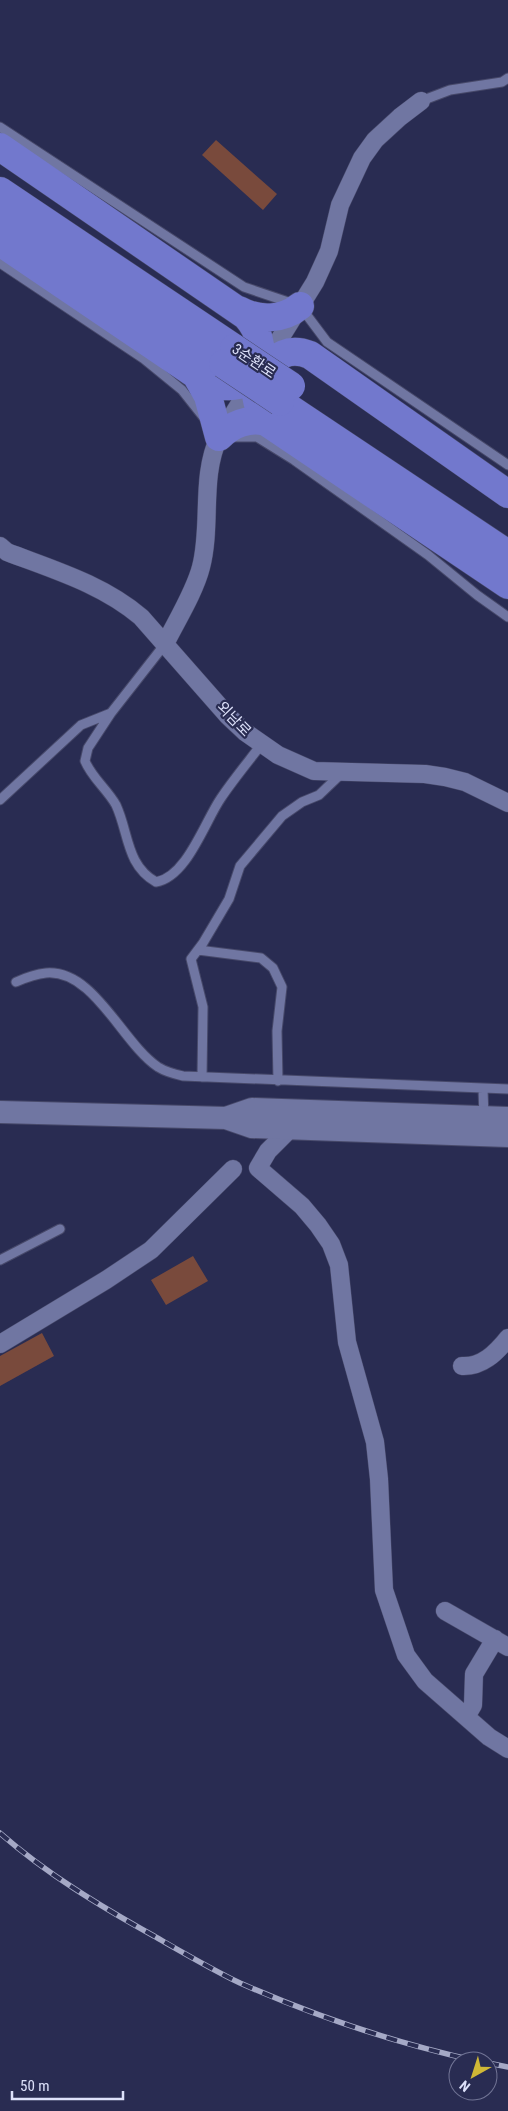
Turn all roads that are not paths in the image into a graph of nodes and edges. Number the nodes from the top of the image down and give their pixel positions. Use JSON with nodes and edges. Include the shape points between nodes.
{"nodes":[{"id":1,"x":508,"y":78,"type":"edge"},
{"id":2,"x":421,"y":102,"type":"joint"},
{"id":3,"x":0,"y":127,"type":"edge"},
{"id":4,"x":0,"y":147,"type":"edge"},
{"id":5,"x":0,"y":191,"type":"edge"},
{"id":6,"x":0,"y":215,"type":"edge"},
{"id":7,"x":0,"y":242,"type":"edge"},
{"id":8,"x":0,"y":263,"type":"edge"},
{"id":9,"x":300,"y":306,"type":"junction"},
{"id":10,"x":240,"y":310,"type":"junction"},
{"id":11,"x":229,"y":356,"type":"junction"},
{"id":12,"x":314,"y":358,"type":"junction"},
{"id":13,"x":196,"y":375,"type":"junction"},
{"id":14,"x":257,"y":375,"type":"junction"},
{"id":15,"x":280,"y":404,"type":"junction"},
{"id":16,"x":219,"y":437,"type":"junction"},
{"id":17,"x":508,"y":465,"type":"edge"},
{"id":18,"x":508,"y":494,"type":"edge"},
{"id":19,"x":508,"y":531,"type":"edge"},
{"id":20,"x":0,"y":546,"type":"edge"},
{"id":21,"x":508,"y":554,"type":"edge"},
{"id":22,"x":508,"y":585,"type":"edge"},
{"id":23,"x":508,"y":617,"type":"edge"},
{"id":24,"x":165,"y":644,"type":"junction"},
{"id":25,"x":110,"y":713,"type":"junction"},
{"id":26,"x":261,"y":745,"type":"junction"},
{"id":27,"x":342,"y":773,"type":"junction"},
{"id":28,"x":0,"y":800,"type":"edge"},
{"id":29,"x":508,"y":803,"type":"edge"},
{"id":30,"x":198,"y":950,"type":"junction"},
{"id":31,"x":16,"y":982,"type":"dead end"},
{"id":32,"x":202,"y":1078,"type":"junction"},
{"id":33,"x":278,"y":1082,"type":"junction"},
{"id":34,"x":483,"y":1088,"type":"junction"},
{"id":35,"x":508,"y":1089,"type":"edge"},
{"id":36,"x":0,"y":1112,"type":"edge"},
{"id":37,"x":226,"y":1118,"type":"junction"},
{"id":38,"x":508,"y":1118,"type":"edge"},
{"id":39,"x":484,"y":1126,"type":"junction"},
{"id":40,"x":290,"y":1129,"type":"junction"},
{"id":41,"x":508,"y":1136,"type":"edge"},
{"id":42,"x":233,"y":1168,"type":"dead end"},
{"id":43,"x":60,"y":1229,"type":"dead end"},
{"id":44,"x":0,"y":1260,"type":"edge"},
{"id":45,"x":508,"y":1338,"type":"edge"},
{"id":46,"x":0,"y":1344,"type":"edge"},
{"id":47,"x":462,"y":1366,"type":"dead end"},
{"id":48,"x":445,"y":1611,"type":"dead end"},
{"id":49,"x":501,"y":1643,"type":"edge"},
{"id":50,"x":466,"y":1717,"type":"junction"},
{"id":51,"x":508,"y":1749,"type":"edge"}],
"edges":[{"from":1,"to":2,"type":"lane","via":[[502,82],[450,90]]},
{"from":2,"to":9,"type":"street","via":[[400,117],[362,158],[340,205],[322,268]]},
{"from":3,"to":9,"type":"lane","via":[[244,287]]},
{"from":4,"to":10,"type":"highway"},
{"from":5,"to":11,"type":"highway","name":"3순환로"},
{"from":6,"to":11,"type":"highway","name":"3순환로"},
{"from":7,"to":13,"type":"highway"},
{"from":8,"to":16,"type":"lane","via":[[144,359],[182,390]]},
{"from":9,"to":10,"type":"highway","via":[[288,314],[274,317],[255,316]]},
{"from":9,"to":12,"type":"highway","via":[[300,337]]},
{"from":9,"to":14,"type":"street"},
{"from":9,"to":17,"type":"lane","via":[[327,342]]},
{"from":10,"to":14,"type":"highway","via":[[260,336]]},
{"from":11,"to":15,"type":"highway","name":"3순환로","bridge":true},
{"from":12,"to":14,"type":"highway","via":[[300,353],[284,355]]},
{"from":12,"to":18,"type":"highway"},
{"from":13,"to":14,"type":"highway","via":[[214,385],[230,388],[242,386]]},
{"from":13,"to":16,"type":"highway","via":[[208,396]]},
{"from":14,"to":15,"type":"highway","via":[[258,405]]},
{"from":14,"to":16,"type":"street"},
{"from":15,"to":16,"type":"highway","via":[[262,421],[232,427]]},
{"from":15,"to":19,"type":"highway","name":"3순환로"},
{"from":15,"to":21,"type":"highway","name":"3순환로"},
{"from":15,"to":22,"type":"highway"},
{"from":16,"to":23,"type":"lane","via":[[257,437],[294,460],[420,549]]},
{"from":16,"to":24,"type":"street","via":[[210,474],[201,567]]},
{"from":20,"to":24,"type":"street","name":"외남로","via":[[7,552],[111,594],[141,617]]},
{"from":24,"to":25,"type":"lane"},
{"from":24,"to":26,"type":"street","name":"외남로","via":[[228,716]]},
{"from":25,"to":26,"type":"lane","via":[[88,748],[85,761],[116,806],[130,853],[139,868],[156,882],[170,877],[196,844],[220,799]]},
{"from":25,"to":28,"type":"lane","via":[[82,725]]},
{"from":26,"to":27,"type":"street","name":"외남로","via":[[314,771]]},
{"from":27,"to":29,"type":"street","name":"외남로","via":[[445,777],[465,782]]},
{"from":27,"to":30,"type":"lane","via":[[319,795],[282,816],[240,866],[229,899]]},
{"from":30,"to":32,"type":"lane","via":[[191,959],[202,1008]]},
{"from":30,"to":33,"type":"lane","via":[[261,958],[273,968],[282,987],[277,1031]]},
{"from":31,"to":32,"type":"lane","via":[[46,973],[80,983],[157,1066],[169,1073]]},
{"from":32,"to":33,"type":"lane"},
{"from":33,"to":34,"type":"lane"},
{"from":34,"to":35,"type":"lane"},
{"from":34,"to":39,"type":"lane"},
{"from":36,"to":37,"type":"street"},
{"from":37,"to":39,"type":"street","via":[[252,1109]]},
{"from":37,"to":40,"type":"street","via":[[252,1127]]},
{"from":38,"to":39,"type":"street"},
{"from":39,"to":40,"type":"street"},
{"from":39,"to":41,"type":"street"},
{"from":40,"to":50,"type":"street","via":[[268,1151],[258,1168],[302,1206],[318,1225],[331,1244],[339,1265],[346,1342],[375,1442],[384,1590],[406,1655],[425,1681]]},
{"from":42,"to":46,"type":"street","via":[[151,1250]]},
{"from":43,"to":44,"type":"lane"},
{"from":45,"to":47,"type":"street","via":[[499,1349],[474,1367]]},
{"from":48,"to":49,"type":"street"},
{"from":49,"to":50,"type":"street","via":[[474,1674],[473,1705]]},
{"from":50,"to":51,"type":"street"}]}
